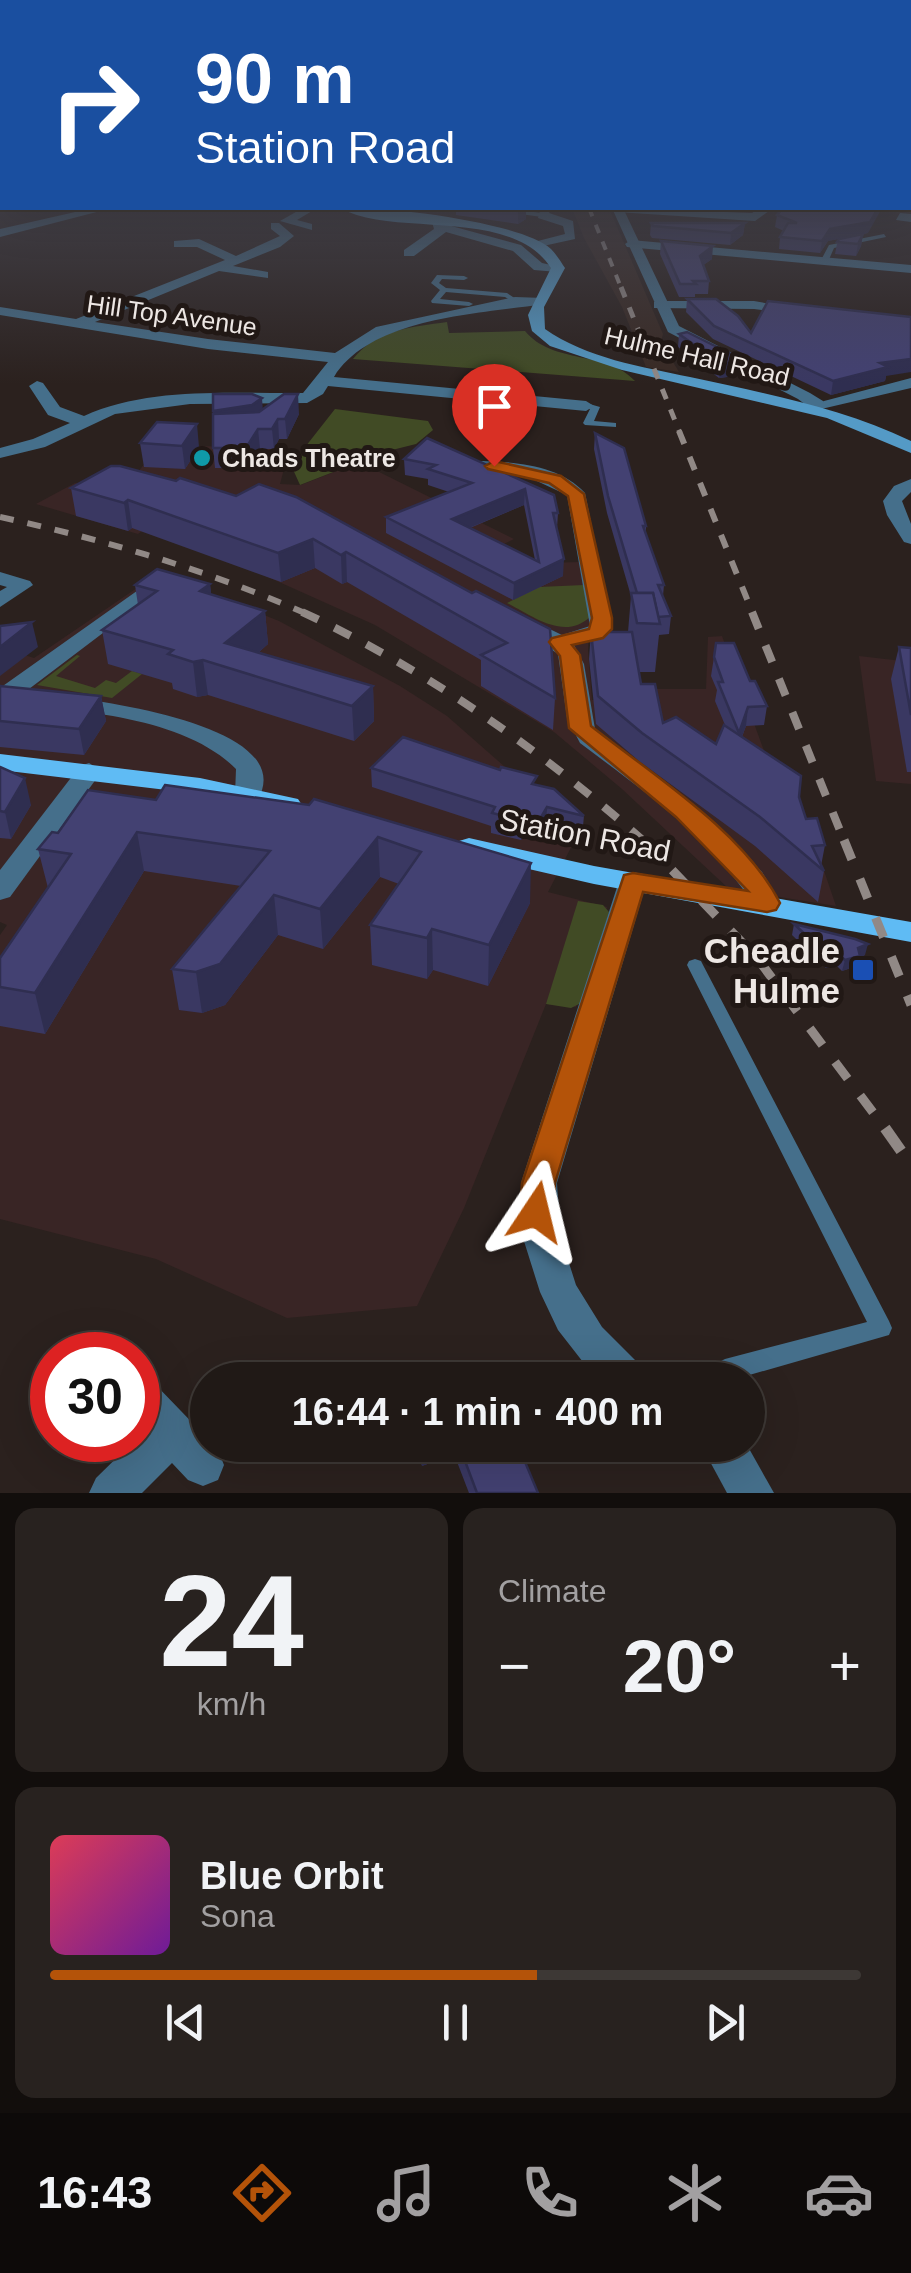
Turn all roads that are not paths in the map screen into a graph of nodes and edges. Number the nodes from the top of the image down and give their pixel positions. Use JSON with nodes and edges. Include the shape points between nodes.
{"nodes":[{"id":1,"x":631,"y":244,"type":"edge"},
{"id":2,"x":202,"y":245,"type":"edge"},
{"id":3,"x":268,"y":245,"type":"edge"},
{"id":4,"x":419,"y":245,"type":"edge"},
{"id":5,"x":508,"y":245,"type":"edge"},
{"id":6,"x":538,"y":245,"type":"edge"},
{"id":7,"x":638,"y":245,"type":"edge"},
{"id":8,"x":842,"y":245,"type":"edge"},
{"id":9,"x":881,"y":245,"type":"edge"},
{"id":10,"x":864,"y":247,"type":"edge"},
{"id":11,"x":410,"y":253,"type":"dead end"},
{"id":12,"x":234,"y":260,"type":"junction"},
{"id":13,"x":824,"y":262,"type":"junction"},
{"id":14,"x":216,"y":267,"type":"junction"},
{"id":15,"x":558,"y":268,"type":"junction"},
{"id":16,"x":911,"y":270,"type":"edge"},
{"id":17,"x":263,"y":275,"type":"dead end"},
{"id":18,"x":464,"y":278,"type":"dead end"},
{"id":19,"x":444,"y":290,"type":"junction"},
{"id":20,"x":539,"y":301,"type":"junction"},
{"id":21,"x":516,"y":302,"type":"junction"},
{"id":22,"x":469,"y":304,"type":"dead end"},
{"id":23,"x":659,"y":306,"type":"junction"},
{"id":24,"x":0,"y":311,"type":"edge"},
{"id":25,"x":813,"y":312,"type":"edge"},
{"id":26,"x":76,"y":324,"type":"junction"},
{"id":27,"x":338,"y":358,"type":"junction"},
{"id":28,"x":324,"y":381,"type":"junction"},
{"id":29,"x":911,"y":383,"type":"edge"},
{"id":30,"x":37,"y":386,"type":"dead end"},
{"id":31,"x":586,"y":406,"type":"joint"},
{"id":32,"x":814,"y":407,"type":"junction"},
{"id":33,"x":81,"y":422,"type":"junction"},
{"id":34,"x":612,"y":425,"type":"dead end"},
{"id":35,"x":911,"y":448,"type":"edge"},
{"id":36,"x":0,"y":453,"type":"edge"},
{"id":37,"x":470,"y":467,"type":"edge"},
{"id":38,"x":911,"y":485,"type":"edge"},
{"id":39,"x":911,"y":538,"type":"edge"},
{"id":40,"x":0,"y":578,"type":"edge"},
{"id":41,"x":158,"y":582,"type":"edge"},
{"id":42,"x":0,"y":601,"type":"edge"},
{"id":43,"x":504,"y":613,"type":"edge"},
{"id":44,"x":559,"y":642,"type":"junction"},
{"id":45,"x":1,"y":699,"type":"edge"},
{"id":46,"x":0,"y":762,"type":"edge"},
{"id":47,"x":89,"y":771,"type":"junction"},
{"id":48,"x":248,"y":795,"type":"junction"},
{"id":49,"x":310,"y":811,"type":"edge"},
{"id":50,"x":438,"y":840,"type":"edge"},
{"id":51,"x":633,"y":882,"type":"junction"},
{"id":52,"x":0,"y":890,"type":"edge"},
{"id":53,"x":767,"y":903,"type":"junction"},
{"id":54,"x":911,"y":932,"type":"edge"},
{"id":55,"x":695,"y":965,"type":"dead end"},
{"id":56,"x":611,"y":1362,"type":"edge"},
{"id":57,"x":755,"y":1362,"type":"edge"},
{"id":58,"x":160,"y":1421,"type":"edge"},
{"id":59,"x":171,"y":1434,"type":"junction"},
{"id":60,"x":733,"y":1462,"type":"edge"},
{"id":61,"x":203,"y":1464,"type":"dead end"},
{"id":62,"x":111,"y":1493,"type":"edge"},
{"id":63,"x":752,"y":1493,"type":"edge"}],
"edges":[{"from":1,"to":23,"type":"street"},
{"from":2,"to":12,"type":"street"},
{"from":3,"to":12,"type":"street"},
{"from":4,"to":11,"type":"street"},
{"from":5,"to":15,"type":"street","via":[[539,267]]},
{"from":6,"to":15,"type":"main road"},
{"from":7,"to":13,"type":"street"},
{"from":8,"to":13,"type":"lane","via":[[831,246]]},
{"from":9,"to":10,"type":"lane"},
{"from":12,"to":14,"type":"street"},
{"from":13,"to":16,"type":"street"},
{"from":14,"to":17,"type":"street"},
{"from":14,"to":26,"type":"street"},
{"from":15,"to":20,"type":"main road"},
{"from":18,"to":19,"type":"lane","via":[[440,276],[435,283]]},
{"from":19,"to":21,"type":"lane","via":[[508,295]]},
{"from":19,"to":22,"type":"lane","via":[[436,301]]},
{"from":20,"to":21,"type":"street"},
{"from":20,"to":32,"type":"main road","name":"Hulme Hall Road","via":[[540,333],[579,354]]},
{"from":21,"to":27,"type":"street","via":[[381,330]]},
{"from":23,"to":25,"type":"street"},
{"from":23,"to":32,"type":"street","via":[[679,334]]},
{"from":24,"to":26,"type":"street","name":"Hill Top Avenue"},
{"from":26,"to":27,"type":"street","name":"Hill Top Avenue"},
{"from":27,"to":28,"type":"street"},
{"from":28,"to":31,"type":"street"},
{"from":28,"to":33,"type":"street","via":[[313,395],[288,404],[177,400]]},
{"from":29,"to":32,"type":"street"},
{"from":30,"to":33,"type":"street","via":[[54,411]]},
{"from":31,"to":34,"type":"lane","via":[[596,407],[588,423]]},
{"from":32,"to":35,"type":"main road","name":"Hulme Hall Road"},
{"from":33,"to":36,"type":"street"},
{"from":37,"to":44,"type":"street","via":[[542,476],[576,494],[602,629]]},
{"from":38,"to":39,"type":"street","via":[[891,501]]},
{"from":40,"to":42,"type":"street","via":[[23,585]]},
{"from":41,"to":45,"type":"street"},
{"from":43,"to":44,"type":"street"},
{"from":44,"to":53,"type":"street","via":[[570,655],[580,728],[684,812],[755,879]]},
{"from":45,"to":48,"type":"street","via":[[124,710],[185,730],[246,763],[252,778]]},
{"from":46,"to":47,"type":"main road"},
{"from":47,"to":48,"type":"main road"},
{"from":47,"to":52,"type":"street"},
{"from":48,"to":49,"type":"main road"},
{"from":50,"to":51,"type":"main road","name":"Station Road"},
{"from":51,"to":53,"type":"main road","name":"Station Road"},
{"from":51,"to":56,"type":"street","via":[[539,1183],[536,1212],[554,1282],[576,1323]]},
{"from":53,"to":54,"type":"main road","name":"Station Road"},
{"from":55,"to":57,"type":"lane","via":[[881,1328]]},
{"from":58,"to":59,"type":"street"},
{"from":59,"to":61,"type":"street"},
{"from":59,"to":62,"type":"street"},
{"from":60,"to":63,"type":"street"}]}
